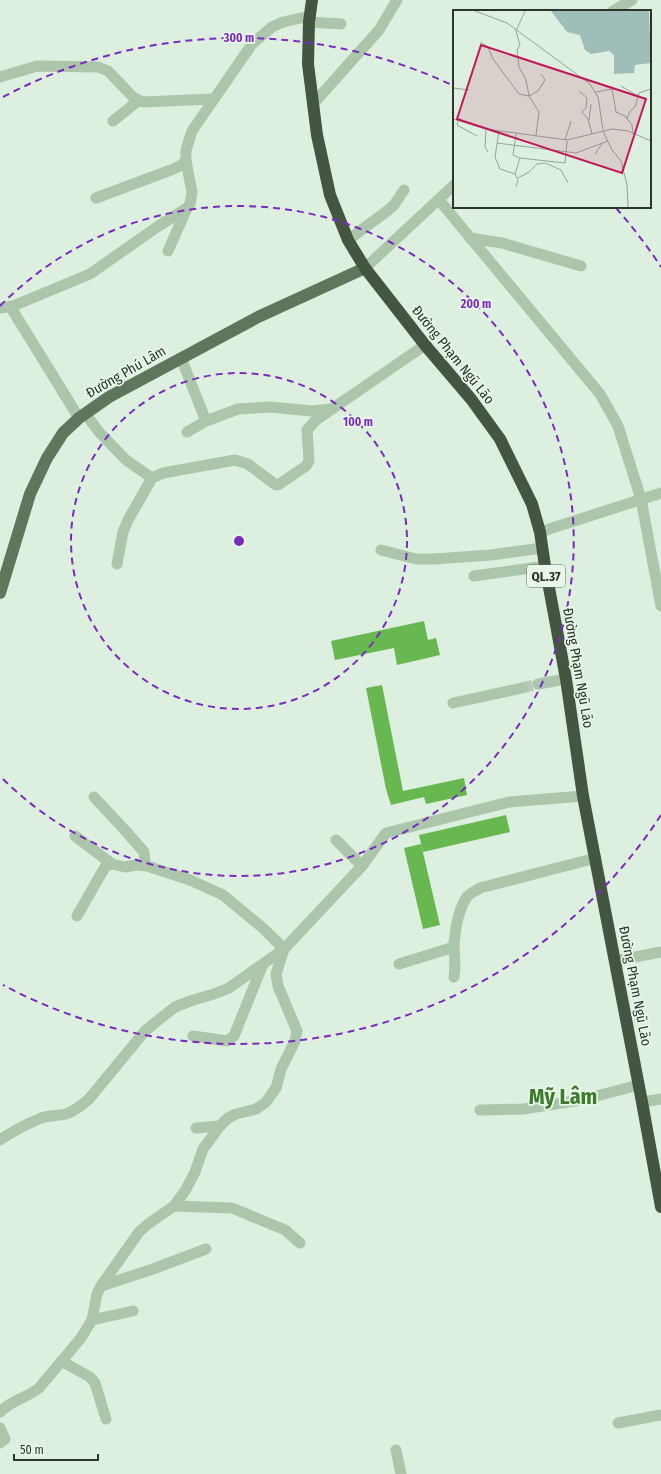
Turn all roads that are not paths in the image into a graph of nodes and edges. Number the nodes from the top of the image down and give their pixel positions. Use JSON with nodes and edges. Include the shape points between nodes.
{"nodes":[{"id":1,"x":312,"y":0,"type":"edge"},
{"id":2,"x":397,"y":0,"type":"edge"},
{"id":3,"x":632,"y":0,"type":"edge"},
{"id":4,"x":615,"y":10,"type":"edge"},
{"id":5,"x":310,"y":19,"type":"junction"},
{"id":6,"x":341,"y":24,"type":"dead end"},
{"id":7,"x":0,"y":77,"type":"edge"},
{"id":8,"x":213,"y":99,"type":"junction"},
{"id":9,"x":138,"y":101,"type":"junction"},
{"id":10,"x":313,"y":104,"type":"junction"},
{"id":11,"x":113,"y":121,"type":"dead end"},
{"id":12,"x":186,"y":161,"type":"junction"},
{"id":13,"x":453,"y":186,"type":"edge"},
{"id":14,"x":404,"y":190,"type":"dead end"},
{"id":15,"x":96,"y":198,"type":"dead end"},
{"id":16,"x":439,"y":200,"type":"junction"},
{"id":17,"x":186,"y":208,"type":"junction"},
{"id":18,"x":470,"y":238,"type":"junction"},
{"id":19,"x":348,"y":240,"type":"junction"},
{"id":20,"x":168,"y":251,"type":"dead end"},
{"id":21,"x":581,"y":266,"type":"dead end"},
{"id":22,"x":365,"y":268,"type":"junction"},
{"id":23,"x":13,"y":306,"type":"junction"},
{"id":24,"x":0,"y":308,"type":"edge"},
{"id":25,"x":425,"y":345,"type":"junction"},
{"id":26,"x":181,"y":358,"type":"junction"},
{"id":27,"x":331,"y":409,"type":"junction"},
{"id":28,"x":82,"y":416,"type":"junction"},
{"id":29,"x":206,"y":421,"type":"junction"},
{"id":30,"x":187,"y":432,"type":"dead end"},
{"id":31,"x":152,"y":478,"type":"junction"},
{"id":32,"x":661,"y":494,"type":"edge"},
{"id":33,"x":641,"y":499,"type":"junction"},
{"id":34,"x":540,"y":532,"type":"junction"},
{"id":35,"x":542,"y":548,"type":"junction"},
{"id":36,"x":381,"y":550,"type":"dead end"},
{"id":37,"x":117,"y":564,"type":"dead end"},
{"id":38,"x":545,"y":566,"type":"junction"},
{"id":39,"x":474,"y":576,"type":"dead end"},
{"id":40,"x":0,"y":593,"type":"edge"},
{"id":41,"x":661,"y":606,"type":"edge"},
{"id":42,"x":566,"y":679,"type":"junction"},
{"id":43,"x":538,"y":684,"type":"tunnel mouth"},
{"id":44,"x":522,"y":688,"type":"tunnel mouth"},
{"id":45,"x":453,"y":703,"type":"dead end"},
{"id":46,"x":583,"y":796,"type":"junction"},
{"id":47,"x":94,"y":797,"type":"dead end"},
{"id":48,"x":75,"y":836,"type":"dead end"},
{"id":49,"x":336,"y":840,"type":"dead end"},
{"id":50,"x":596,"y":858,"type":"junction"},
{"id":51,"x":112,"y":864,"type":"junction"},
{"id":52,"x":142,"y":865,"type":"junction"},
{"id":53,"x":362,"y":866,"type":"junction"},
{"id":54,"x":77,"y":916,"type":"dead end"},
{"id":55,"x":454,"y":947,"type":"junction"},
{"id":56,"x":284,"y":950,"type":"junction"},
{"id":57,"x":661,"y":952,"type":"edge"},
{"id":58,"x":615,"y":961,"type":"junction"},
{"id":59,"x":264,"y":964,"type":"junction"},
{"id":60,"x":399,"y":964,"type":"dead end"},
{"id":61,"x":454,"y":977,"type":"dead end"},
{"id":62,"x":193,"y":1036,"type":"dead end"},
{"id":63,"x":639,"y":1085,"type":"junction"},
{"id":64,"x":661,"y":1099,"type":"edge"},
{"id":65,"x":642,"y":1102,"type":"junction"},
{"id":66,"x":480,"y":1110,"type":"dead end"},
{"id":67,"x":220,"y":1126,"type":"junction"},
{"id":68,"x":196,"y":1128,"type":"dead end"},
{"id":69,"x":0,"y":1140,"type":"edge"},
{"id":70,"x":174,"y":1206,"type":"junction"},
{"id":71,"x":661,"y":1207,"type":"edge"},
{"id":72,"x":300,"y":1243,"type":"dead end"},
{"id":73,"x":206,"y":1249,"type":"dead end"},
{"id":74,"x":101,"y":1286,"type":"junction"},
{"id":75,"x":133,"y":1312,"type":"dead end"},
{"id":76,"x":92,"y":1320,"type":"junction"},
{"id":77,"x":60,"y":1361,"type":"junction"},
{"id":78,"x":0,"y":1412,"type":"edge"},
{"id":79,"x":661,"y":1415,"type":"edge"},
{"id":80,"x":106,"y":1419,"type":"dead end"},
{"id":81,"x":618,"y":1423,"type":"dead end"},
{"id":82,"x":0,"y":1428,"type":"edge"},
{"id":83,"x":0,"y":1443,"type":"edge"},
{"id":84,"x":396,"y":1450,"type":"dead end"},
{"id":85,"x":401,"y":1474,"type":"edge"}],
"edges":[{"from":1,"to":5,"type":"highway","name":"Đường Phạm Ngũ Lão","number":"QL.37"},
{"from":2,"to":10,"type":"street","via":[[379,30]]},
{"from":3,"to":4,"type":"street"},
{"from":5,"to":6,"type":"street"},
{"from":5,"to":8,"type":"street","via":[[283,22],[265,33],[252,44]]},
{"from":5,"to":10,"type":"highway","name":"Đường Phạm Ngũ Lão","number":"QL.37","via":[[308,64]]},
{"from":7,"to":9,"type":"street","via":[[37,66],[98,67],[108,71]]},
{"from":8,"to":9,"type":"street"},
{"from":8,"to":12,"type":"street","via":[[192,131],[186,150]]},
{"from":9,"to":11,"type":"street"},
{"from":10,"to":19,"type":"highway","name":"Đường Phạm Ngũ Lão","number":"QL.37","via":[[330,195]]},
{"from":12,"to":15,"type":"street","via":[[171,170]]},
{"from":12,"to":17,"type":"street","via":[[192,192],[190,204]]},
{"from":13,"to":16,"type":"street"},
{"from":14,"to":19,"type":"street","via":[[394,205]]},
{"from":16,"to":18,"type":"street"},
{"from":16,"to":22,"type":"street"},
{"from":17,"to":20,"type":"street"},
{"from":17,"to":23,"type":"street","via":[[90,274]]},
{"from":18,"to":21,"type":"street","via":[[502,243]]},
{"from":18,"to":33,"type":"street","via":[[600,394],[618,426]]},
{"from":19,"to":22,"type":"highway","name":"Đường Phạm Ngũ Lão","number":"QL.37"},
{"from":22,"to":25,"type":"highway","name":"Đường Phạm Ngũ Lão","number":"QL.37"},
{"from":22,"to":26,"type":"main road","name":"Đường Phú Lâm","via":[[258,317]]},
{"from":23,"to":24,"type":"street"},
{"from":23,"to":28,"type":"street","via":[[13,311]]},
{"from":25,"to":27,"type":"street"},
{"from":25,"to":34,"type":"highway","name":"Đường Phạm Ngũ Lão","number":"QL.37","via":[[471,399],[500,439],[532,504]]},
{"from":26,"to":28,"type":"main road","name":"Đường Phú Lâm","via":[[109,397]]},
{"from":26,"to":29,"type":"street"},
{"from":27,"to":29,"type":"street","via":[[312,411],[270,406],[238,409]]},
{"from":27,"to":31,"type":"street","via":[[307,430],[309,461],[306,466],[278,485],[248,464],[235,460],[163,473]]},
{"from":28,"to":31,"type":"street","via":[[126,460]]},
{"from":28,"to":40,"type":"main road","name":"Đường Phú Lâm","via":[[63,432],[30,494]]},
{"from":29,"to":30,"type":"street"},
{"from":31,"to":37,"type":"street","via":[[123,532]]},
{"from":32,"to":33,"type":"street"},
{"from":33,"to":34,"type":"street"},
{"from":33,"to":41,"type":"street"},
{"from":34,"to":35,"type":"highway","name":"Đường Phạm Ngũ Lão","number":"QL.37"},
{"from":35,"to":36,"type":"street","via":[[434,559],[416,559]]},
{"from":35,"to":38,"type":"highway","name":"Đường Phạm Ngũ Lão","number":"QL.37"},
{"from":38,"to":39,"type":"street"},
{"from":38,"to":42,"type":"highway","name":"Đường Phạm Ngũ Lão","number":"QL.37"},
{"from":42,"to":43,"type":"street"},
{"from":42,"to":46,"type":"highway","name":"Đường Phạm Ngũ Lão","number":"QL.37"},
{"from":44,"to":45,"type":"street"},
{"from":46,"to":50,"type":"highway","name":"Đường Phạm Ngũ Lão","number":"QL.37"},
{"from":46,"to":53,"type":"street","via":[[509,802],[386,833]]},
{"from":47,"to":52,"type":"street","via":[[144,852],[145,862]]},
{"from":48,"to":51,"type":"street"},
{"from":49,"to":53,"type":"street"},
{"from":50,"to":55,"type":"street","via":[[480,888],[468,896],[461,909]]},
{"from":50,"to":58,"type":"highway","name":"Đường Phạm Ngũ Lão","number":"QL.37"},
{"from":51,"to":52,"type":"street","via":[[125,867]]},
{"from":51,"to":54,"type":"street","via":[[105,868]]},
{"from":52,"to":56,"type":"street","via":[[190,880],[223,895],[264,929]]},
{"from":53,"to":56,"type":"street"},
{"from":55,"to":60,"type":"street"},
{"from":55,"to":61,"type":"street"},
{"from":56,"to":59,"type":"street"},
{"from":56,"to":67,"type":"street","via":[[276,974],[278,986],[297,1031],[295,1041],[281,1069],[276,1088],[266,1102],[256,1109],[228,1118]]},
{"from":57,"to":58,"type":"street"},
{"from":58,"to":63,"type":"highway","name":"Đường Phạm Ngũ Lão","number":"QL.37"},
{"from":59,"to":62,"type":"street","via":[[234,1036],[227,1041]]},
{"from":59,"to":69,"type":"street","via":[[229,988],[174,1007],[145,1031],[90,1099],[78,1109],[65,1114],[51,1115]]},
{"from":63,"to":65,"type":"highway","name":"Đường Phạm Ngũ Lão","number":"QL.37"},
{"from":63,"to":66,"type":"street","via":[[581,1100],[523,1109]]},
{"from":64,"to":65,"type":"street"},
{"from":65,"to":71,"type":"highway","name":"Đường Phạm Ngũ Lão","number":"QL.37"},
{"from":67,"to":68,"type":"street"},
{"from":67,"to":70,"type":"street","via":[[203,1150],[195,1172]]},
{"from":70,"to":72,"type":"street","via":[[232,1208],[285,1230]]},
{"from":70,"to":74,"type":"street","via":[[139,1232]]},
{"from":73,"to":74,"type":"street"},
{"from":74,"to":76,"type":"street"},
{"from":75,"to":76,"type":"street"},
{"from":76,"to":77,"type":"street","via":[[81,1338]]},
{"from":77,"to":78,"type":"street","via":[[39,1388],[13,1401]]},
{"from":77,"to":80,"type":"street","via":[[95,1383]]},
{"from":79,"to":81,"type":"street"},
{"from":82,"to":83,"type":"street","via":[[5,1438]]},
{"from":84,"to":85,"type":"street"}]}
